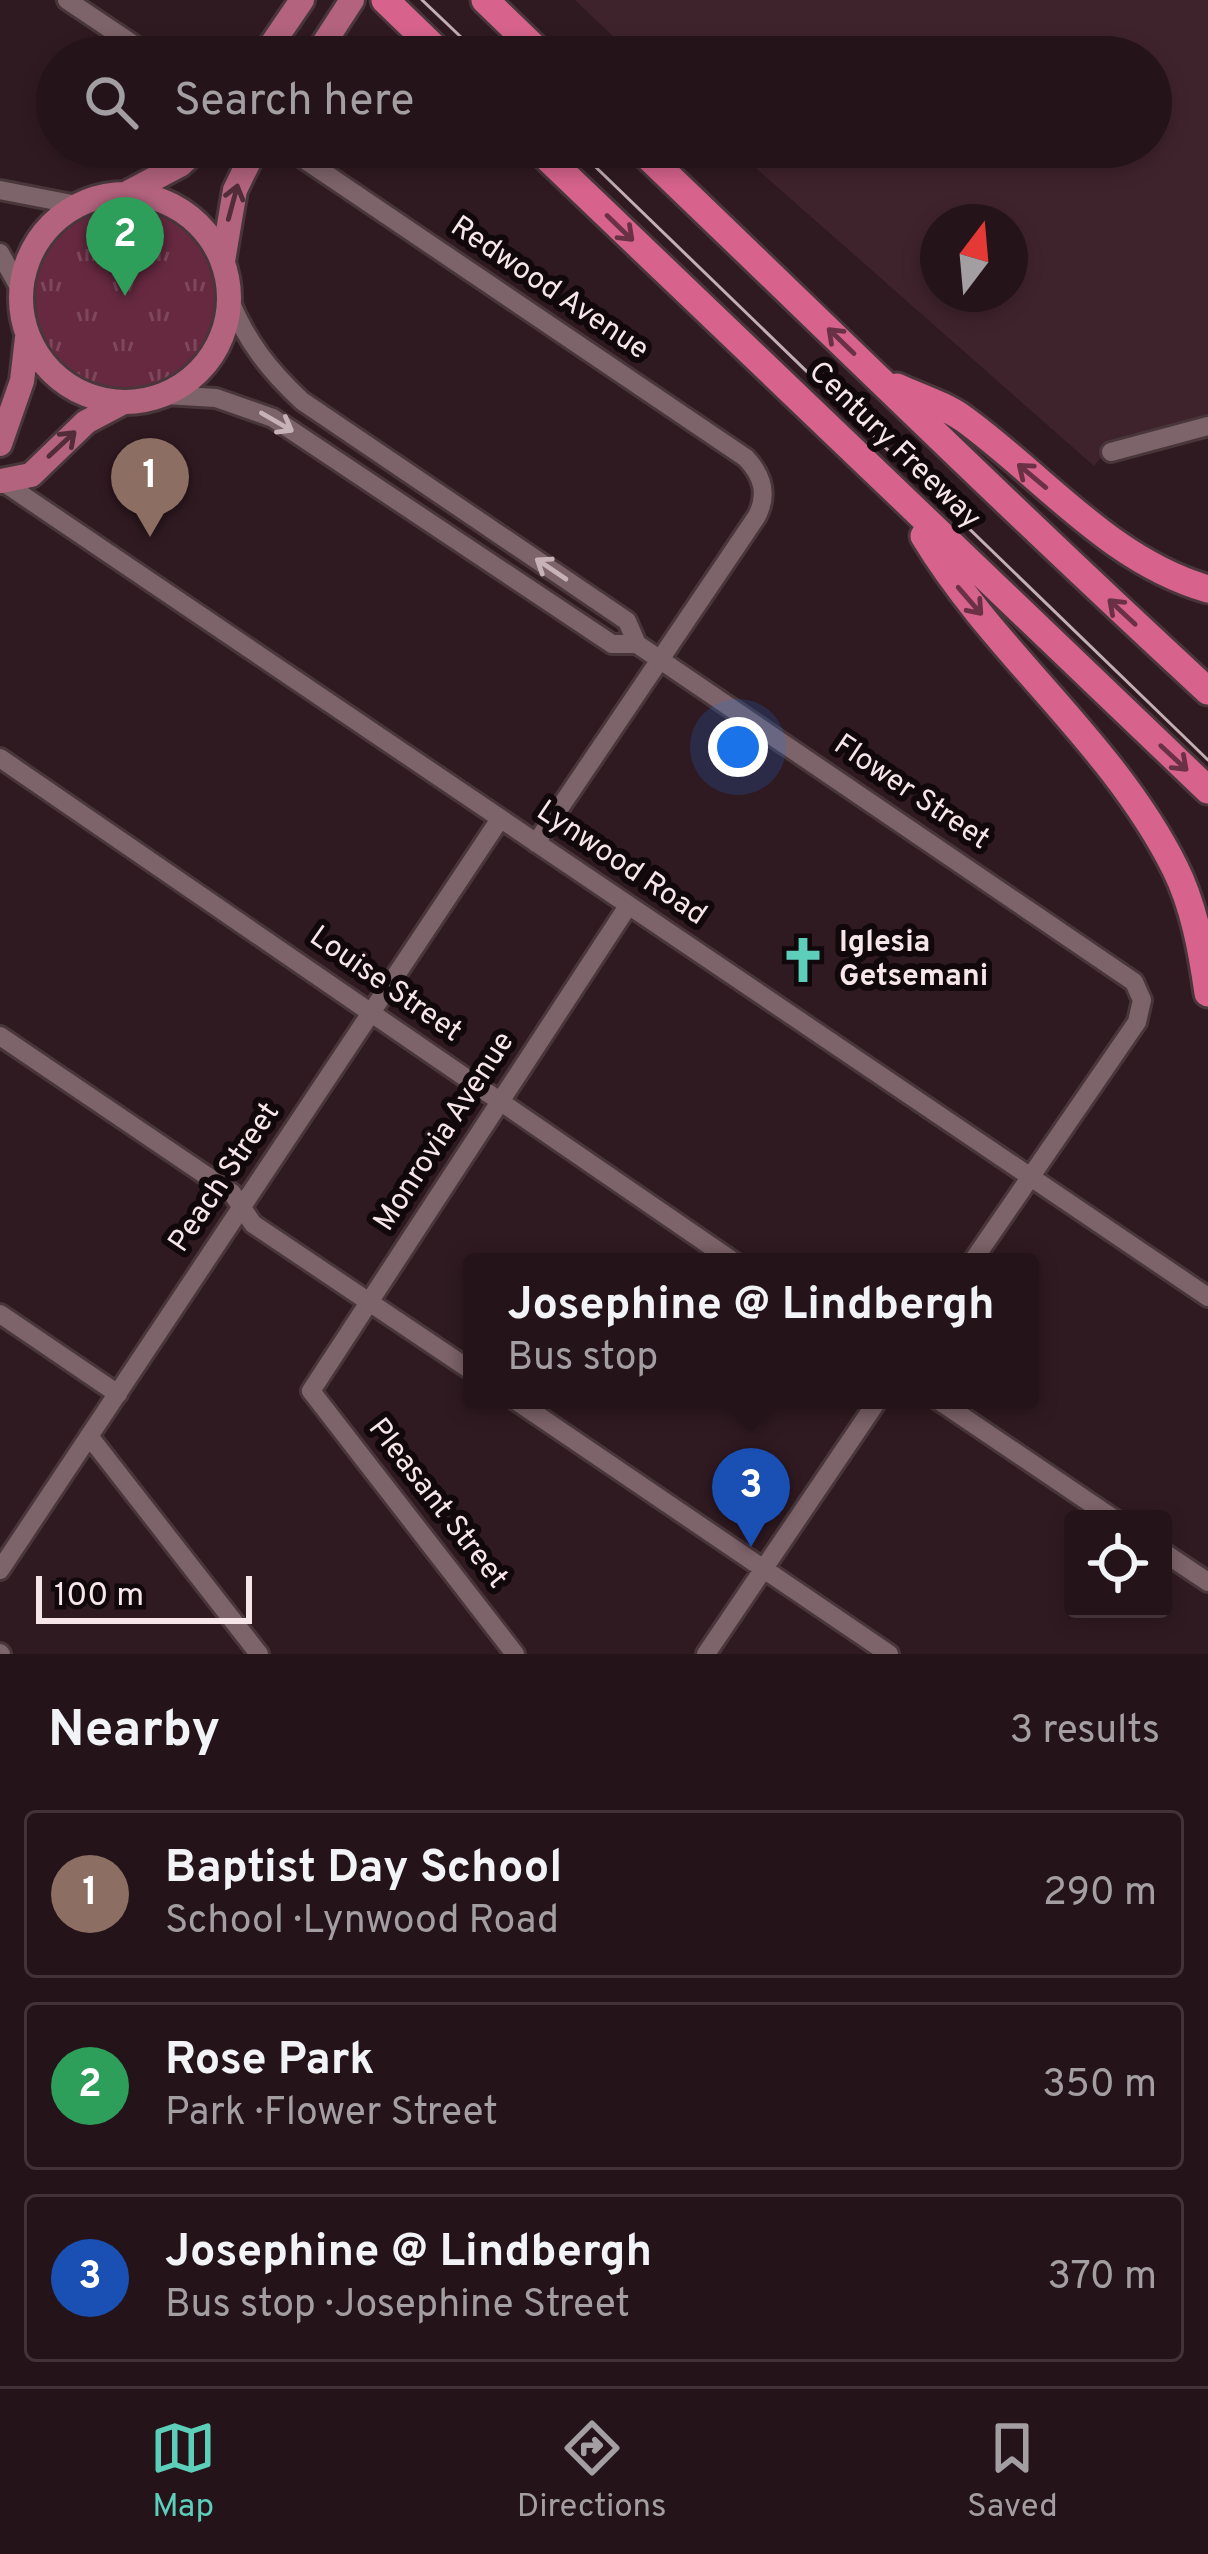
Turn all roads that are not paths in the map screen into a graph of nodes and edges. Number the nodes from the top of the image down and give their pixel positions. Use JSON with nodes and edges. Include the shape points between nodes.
{"nodes":[{"id":1,"x":67,"y":0,"type":"edge"},
{"id":2,"x":302,"y":0,"type":"edge"},
{"id":3,"x":352,"y":0,"type":"edge"},
{"id":4,"x":485,"y":0,"type":"edge"},
{"id":5,"x":391,"y":6,"type":"edge"},
{"id":6,"x":121,"y":36,"type":"edge"},
{"id":7,"x":277,"y":36,"type":"edge"},
{"id":8,"x":329,"y":36,"type":"edge"},
{"id":9,"x":422,"y":36,"type":"edge"},
{"id":10,"x":522,"y":36,"type":"edge"},
{"id":11,"x":174,"y":168,"type":"edge"},
{"id":12,"x":246,"y":168,"type":"edge"},
{"id":13,"x":317,"y":168,"type":"edge"},
{"id":14,"x":558,"y":168,"type":"edge"},
{"id":15,"x":660,"y":168,"type":"edge"},
{"id":16,"x":0,"y":190,"type":"edge"},
{"id":17,"x":129,"y":192,"type":"junction"},
{"id":18,"x":76,"y":205,"type":"junction"},
{"id":19,"x":0,"y":253,"type":"edge"},
{"id":20,"x":224,"y":260,"type":"junction"},
{"id":21,"x":20,"y":287,"type":"junction"},
{"id":22,"x":230,"y":298,"type":"junction"},
{"id":23,"x":27,"y":335,"type":"junction"},
{"id":24,"x":881,"y":380,"type":"junction"},
{"id":25,"x":165,"y":394,"type":"junction"},
{"id":26,"x":122,"y":403,"type":"junction"},
{"id":27,"x":1208,"y":426,"type":"edge"},
{"id":28,"x":0,"y":444,"type":"edge"},
{"id":29,"x":1111,"y":452,"type":"dead end"},
{"id":30,"x":0,"y":480,"type":"edge"},
{"id":31,"x":428,"y":487,"type":"junction"},
{"id":32,"x":905,"y":504,"type":"junction"},
{"id":33,"x":412,"y":511,"type":"junction"},
{"id":34,"x":1208,"y":589,"type":"edge"},
{"id":35,"x":637,"y":644,"type":"junction"},
{"id":36,"x":660,"y":660,"type":"junction"},
{"id":37,"x":1208,"y":691,"type":"edge"},
{"id":38,"x":0,"y":758,"type":"edge"},
{"id":39,"x":1208,"y":790,"type":"edge"},
{"id":40,"x":500,"y":819,"type":"junction"},
{"id":41,"x":536,"y":843,"type":"junction"},
{"id":42,"x":628,"y":906,"type":"junction"},
{"id":43,"x":1208,"y":993,"type":"edge"},
{"id":44,"x":373,"y":1011,"type":"junction"},
{"id":45,"x":0,"y":1036,"type":"edge"},
{"id":46,"x":499,"y":1103,"type":"junction"},
{"id":47,"x":1031,"y":1177,"type":"junction"},
{"id":48,"x":241,"y":1208,"type":"junction"},
{"id":49,"x":721,"y":1253,"type":"edge"},
{"id":50,"x":978,"y":1253,"type":"edge"},
{"id":51,"x":1208,"y":1297,"type":"edge"},
{"id":52,"x":370,"y":1301,"type":"junction"},
{"id":53,"x":0,"y":1314,"type":"edge"},
{"id":54,"x":463,"y":1365,"type":"edge"},
{"id":55,"x":311,"y":1391,"type":"joint"},
{"id":56,"x":118,"y":1394,"type":"junction"},
{"id":57,"x":528,"y":1409,"type":"edge"},
{"id":58,"x":872,"y":1409,"type":"edge"},
{"id":59,"x":951,"y":1409,"type":"edge"},
{"id":60,"x":89,"y":1436,"type":"junction"},
{"id":61,"x":1101,"y":1510,"type":"edge"},
{"id":62,"x":1172,"y":1558,"type":"edge"},
{"id":63,"x":764,"y":1569,"type":"junction"},
{"id":64,"x":0,"y":1570,"type":"edge"},
{"id":65,"x":1208,"y":1582,"type":"edge"},
{"id":66,"x":259,"y":1654,"type":"edge"},
{"id":67,"x":515,"y":1654,"type":"edge"},
{"id":68,"x":706,"y":1654,"type":"edge"},
{"id":69,"x":890,"y":1654,"type":"edge"}],
"edges":[{"from":1,"to":6,"type":"street"},
{"from":2,"to":7,"type":"main road"},
{"from":3,"to":8,"type":"main road"},
{"from":4,"to":10,"type":"highway"},
{"from":5,"to":9,"type":"highway"},
{"from":11,"to":17,"type":"main road"},
{"from":20,"to":12,"type":"main road","one_way":true},
{"from":13,"to":36,"type":"street","name":"Redwood Avenue","via":[[746,458],[758,474],[764,493],[757,517]]},
{"from":14,"to":32,"type":"highway","name":"Century Freeway","one_way":true},
{"from":24,"to":15,"type":"highway","name":"Century Freeway","one_way":true},
{"from":16,"to":18,"type":"street"},
{"from":17,"to":18,"type":"main road"},
{"from":17,"to":20,"type":"main road","via":[[184,212]]},
{"from":18,"to":21,"type":"main road","via":[[32,251]]},
{"from":19,"to":21,"type":"street"},
{"from":20,"to":22,"type":"main road"},
{"from":21,"to":23,"type":"main road"},
{"from":22,"to":25,"type":"main road","via":[[211,357]]},
{"from":22,"to":31,"type":"street","name":"Flower Street","via":[[264,365],[302,401]]},
{"from":23,"to":26,"type":"main road","via":[[64,383]]},
{"from":23,"to":28,"type":"main road","via":[[22,381]]},
{"from":34,"to":24,"type":"highway","one_way":true,"via":[[1098,532],[961,417]]},
{"from":37,"to":24,"type":"highway","name":"Century Freeway","one_way":true},
{"from":25,"to":26,"type":"main road"},
{"from":25,"to":33,"type":"street","name":"Flower Street","one_way":true,"via":[[216,398],[272,418]]},
{"from":30,"to":26,"type":"main road","one_way":true,"via":[[31,475],[86,422]]},
{"from":27,"to":29,"type":"street"},
{"from":30,"to":40,"type":"street","name":"Lynwood Road"},
{"from":31,"to":33,"type":"street"},
{"from":35,"to":31,"type":"street","name":"Flower Street","one_way":true,"via":[[627,621]]},
{"from":32,"to":39,"type":"highway","name":"Century Freeway","one_way":true},
{"from":32,"to":43,"type":"highway","one_way":true,"via":[[947,574],[1138,804],[1177,872]]},
{"from":33,"to":35,"type":"street","name":"Flower Street","via":[[612,644]]},
{"from":35,"to":36,"type":"street","name":"Flower Street"},
{"from":36,"to":41,"type":"street"},
{"from":36,"to":47,"type":"street","name":"Flower Street","via":[[1129,977],[1142,1000],[1137,1022]]},
{"from":38,"to":44,"type":"street","name":"Louise Street"},
{"from":40,"to":41,"type":"street","name":"Lynwood Road"},
{"from":40,"to":44,"type":"street","name":"Peach Street"},
{"from":41,"to":42,"type":"street","name":"Lynwood Road"},
{"from":42,"to":46,"type":"street","name":"Monrovia Avenue"},
{"from":42,"to":47,"type":"street","name":"Lynwood Road"},
{"from":44,"to":46,"type":"street","name":"Louise Street"},
{"from":44,"to":48,"type":"street","name":"Peach Street"},
{"from":45,"to":48,"type":"street","via":[[232,1193]]},
{"from":46,"to":49,"type":"street","name":"Louise Street"},
{"from":46,"to":52,"type":"street","name":"Monrovia Avenue"},
{"from":47,"to":50,"type":"street"},
{"from":47,"to":51,"type":"street","name":"Lynwood Road"},
{"from":48,"to":52,"type":"street"},
{"from":48,"to":56,"type":"street","name":"Peach Street"},
{"from":52,"to":54,"type":"street"},
{"from":52,"to":55,"type":"street","name":"Monrovia Avenue"},
{"from":53,"to":56,"type":"street"},
{"from":55,"to":67,"type":"street","name":"Pleasant Street"},
{"from":56,"to":60,"type":"street","name":"Peach Street"},
{"from":57,"to":63,"type":"street"},
{"from":58,"to":63,"type":"street"},
{"from":59,"to":61,"type":"street"},
{"from":60,"to":64,"type":"street","name":"Peach Street"},
{"from":60,"to":66,"type":"street"},
{"from":62,"to":65,"type":"street"},
{"from":63,"to":68,"type":"street"},
{"from":63,"to":69,"type":"street"}]}
